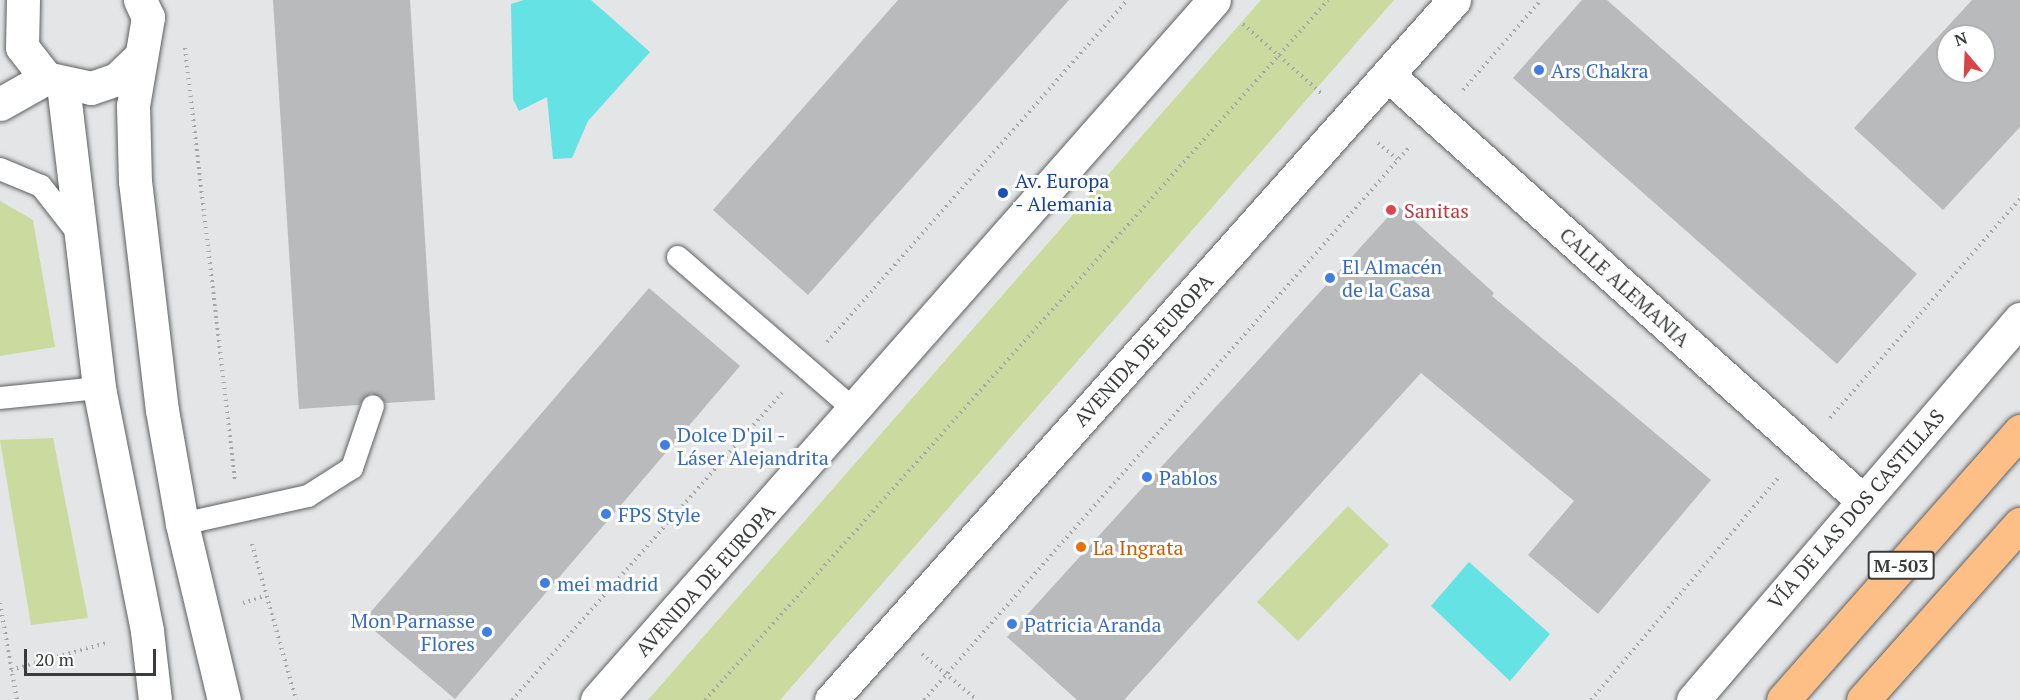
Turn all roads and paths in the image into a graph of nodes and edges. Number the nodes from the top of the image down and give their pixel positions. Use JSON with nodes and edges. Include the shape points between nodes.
{"nodes":[{"id":1,"x":140,"y":0,"type":"edge"},
{"id":2,"x":1214,"y":0,"type":"edge"},
{"id":3,"x":1328,"y":0,"type":"edge"},
{"id":4,"x":1454,"y":0,"type":"edge"},
{"id":5,"x":1541,"y":0,"type":"edge"},
{"id":6,"x":14,"y":9,"type":"edge"},
{"id":7,"x":1239,"y":21,"type":"dead end"},
{"id":8,"x":184,"y":36,"type":"dead end"},
{"id":9,"x":1279,"y":55,"type":"junction"},
{"id":10,"x":138,"y":59,"type":"junction"},
{"id":11,"x":1388,"y":75,"type":"junction"},
{"id":12,"x":55,"y":81,"type":"junction"},
{"id":13,"x":0,"y":104,"type":"edge"},
{"id":14,"x":1350,"y":118,"type":"junction"},
{"id":15,"x":1438,"y":119,"type":"junction"},
{"id":16,"x":1396,"y":159,"type":"junction"},
{"id":17,"x":0,"y":169,"type":"edge"},
{"id":18,"x":81,"y":238,"type":"junction"},
{"id":19,"x":678,"y":257,"type":"dead end"},
{"id":20,"x":2020,"y":319,"type":"edge"},
{"id":21,"x":99,"y":388,"type":"junction"},
{"id":22,"x":0,"y":398,"type":"edge"},
{"id":23,"x":373,"y":406,"type":"dead end"},
{"id":24,"x":856,"y":411,"type":"junction"},
{"id":25,"x":2020,"y":430,"type":"edge"},
{"id":26,"x":1862,"y":500,"type":"junction"},
{"id":27,"x":243,"y":510,"type":"junction"},
{"id":28,"x":182,"y":524,"type":"junction"},
{"id":29,"x":2020,"y":524,"type":"edge"},
{"id":30,"x":0,"y":603,"type":"edge"},
{"id":31,"x":894,"y":630,"type":"junction"},
{"id":32,"x":946,"y":674,"type":"junction"},
{"id":33,"x":17,"y":700,"type":"edge"},
{"id":34,"x":154,"y":700,"type":"edge"},
{"id":35,"x":224,"y":700,"type":"edge"},
{"id":36,"x":296,"y":700,"type":"edge"},
{"id":37,"x":597,"y":700,"type":"edge"},
{"id":38,"x":705,"y":700,"type":"edge"},
{"id":39,"x":831,"y":700,"type":"edge"},
{"id":40,"x":924,"y":700,"type":"edge"},
{"id":41,"x":977,"y":700,"type":"edge"},
{"id":42,"x":1693,"y":700,"type":"edge"},
{"id":43,"x":1783,"y":700,"type":"edge"},
{"id":44,"x":1863,"y":700,"type":"edge"}],
"edges":[{"from":1,"to":10,"type":"street","via":[[148,17]]},
{"from":2,"to":24,"type":"street","name":"AVENIDA DE EUROPA","via":[[1023,213]]},
{"from":3,"to":9,"type":"path"},
{"from":4,"to":11,"type":"street","name":"AVENIDA DE EUROPA"},
{"from":5,"to":15,"type":"path"},
{"from":6,"to":12,"type":"street","via":[[22,47]]},
{"from":7,"to":9,"type":"path"},
{"from":8,"to":27,"type":"path","via":[[228,452]]},
{"from":9,"to":14,"type":"path"},
{"from":9,"to":38,"type":"path"},
{"from":10,"to":12,"type":"street","via":[[117,79],[99,85]]},
{"from":10,"to":28,"type":"street","via":[[135,181]]},
{"from":11,"to":14,"type":"street","name":"AVENIDA DE EUROPA"},
{"from":11,"to":15,"type":"street","name":"CALLE ALEMANIA"},
{"from":12,"to":13,"type":"street"},
{"from":12,"to":18,"type":"street"},
{"from":14,"to":16,"type":"path"},
{"from":14,"to":31,"type":"street","name":"AVENIDA DE EUROPA"},
{"from":15,"to":16,"type":"path"},
{"from":15,"to":26,"type":"street","name":"CALLE ALEMANIA"},
{"from":16,"to":32,"type":"path"},
{"from":17,"to":18,"type":"lane","via":[[41,186]]},
{"from":18,"to":21,"type":"street"},
{"from":19,"to":24,"type":"lane"},
{"from":20,"to":26,"type":"street","name":"VÍA DE LAS DOS CASTILLAS"},
{"from":21,"to":22,"type":"lane"},
{"from":21,"to":34,"type":"street","via":[[147,631]]},
{"from":23,"to":27,"type":"lane","via":[[352,468],[308,496]]},
{"from":24,"to":37,"type":"street","name":"AVENIDA DE EUROPA"},
{"from":25,"to":43,"type":"highway","number":"M-503"},
{"from":26,"to":42,"type":"street","name":"VÍA DE LAS DOS CASTILLAS"},
{"from":27,"to":28,"type":"lane"},
{"from":27,"to":36,"type":"path"},
{"from":28,"to":35,"type":"street"},
{"from":29,"to":44,"type":"highway","number":"M-503"},
{"from":30,"to":33,"type":"path"},
{"from":31,"to":32,"type":"path"},
{"from":31,"to":39,"type":"street","name":"AVENIDA DE EUROPA"},
{"from":32,"to":40,"type":"path"},
{"from":32,"to":41,"type":"path"}]}
